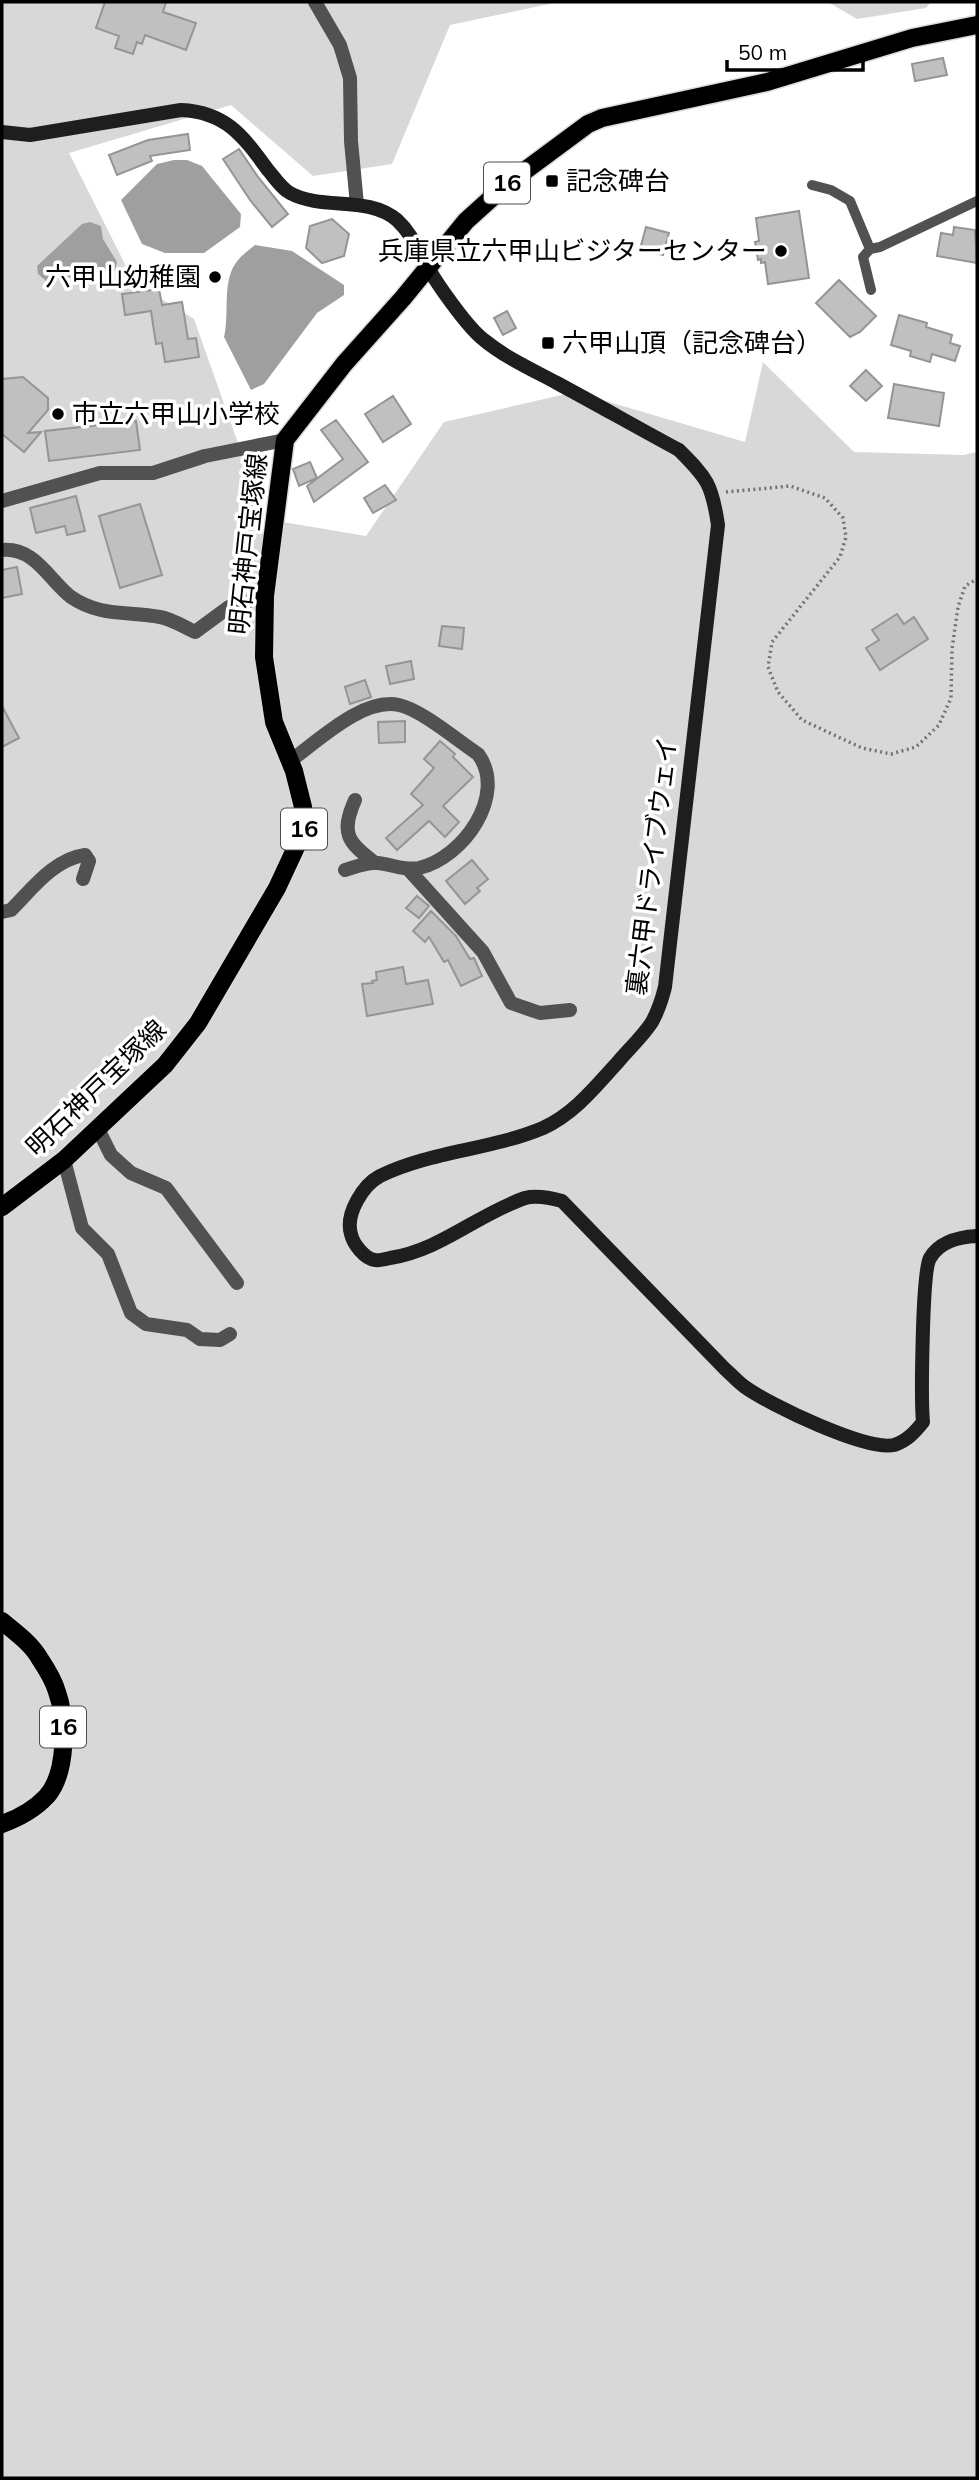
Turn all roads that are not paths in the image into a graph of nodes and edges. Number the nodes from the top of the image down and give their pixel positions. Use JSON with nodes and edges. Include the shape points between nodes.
{"nodes":[{"id":1,"x":314,"y":2,"type":"edge"},
{"id":2,"x":977,"y":25,"type":"edge"},
{"id":3,"x":3,"y":135,"type":"edge"},
{"id":4,"x":812,"y":185,"type":"dead end"},
{"id":5,"x":977,"y":201,"type":"edge"},
{"id":6,"x":357,"y":205,"type":"junction"},
{"id":7,"x":870,"y":249,"type":"junction"},
{"id":8,"x":428,"y":267,"type":"junction"},
{"id":9,"x":871,"y":290,"type":"dead end"},
{"id":10,"x":285,"y":440,"type":"junction"},
{"id":11,"x":2,"y":501,"type":"edge"},
{"id":12,"x":2,"y":550,"type":"edge"},
{"id":13,"x":265,"y":596,"type":"junction"},
{"id":14,"x":290,"y":761,"type":"junction"},
{"id":15,"x":355,"y":800,"type":"dead end"},
{"id":16,"x":375,"y":863,"type":"junction"},
{"id":17,"x":345,"y":870,"type":"dead end"},
{"id":18,"x":409,"y":870,"type":"junction"},
{"id":19,"x":83,"y":878,"type":"dead end"},
{"id":20,"x":2,"y":912,"type":"edge"},
{"id":21,"x":570,"y":1010,"type":"dead end"},
{"id":22,"x":98,"y":1129,"type":"junction"},
{"id":23,"x":64,"y":1160,"type":"junction"},
{"id":24,"x":2,"y":1207,"type":"edge"},
{"id":25,"x":977,"y":1236,"type":"edge"},
{"id":26,"x":237,"y":1283,"type":"dead end"},
{"id":27,"x":230,"y":1334,"type":"dead end"},
{"id":28,"x":2,"y":1621,"type":"edge"},
{"id":29,"x":2,"y":1824,"type":"edge"}],
"edges":[{"from":1,"to":6,"type":"street","via":[[340,46],[350,78]]},
{"from":2,"to":8,"type":"main road","name":"明石神戸宝塚線","number":"16","via":[[588,124],[507,184],[466,221]]},
{"from":3,"to":6,"type":"street","name":"裏六甲ドライブウェイ","via":[[30,135],[181,110],[203,113],[234,128],[291,194]]},
{"from":4,"to":7,"type":"lane","via":[[850,201]]},
{"from":5,"to":7,"type":"lane"},
{"from":6,"to":8,"type":"street","name":"裏六甲ドライブウェイ","via":[[379,209],[396,219]]},
{"from":7,"to":9,"type":"lane","via":[[863,257]]},
{"from":8,"to":10,"type":"main road","name":"明石神戸宝塚線","number":"16"},
{"from":8,"to":25,"type":"street","name":"裏六甲ドライブウェイ","via":[[482,339],[679,450],[713,493],[718,525],[665,987],[658,1010],[582,1102],[544,1127],[379,1177],[365,1188],[357,1203],[350,1221],[351,1235],[363,1255],[384,1259],[426,1249],[528,1197],[562,1201],[746,1388],[823,1427],[871,1443],[893,1445],[913,1435],[923,1422],[928,1260],[947,1242]]},
{"from":10,"to":11,"type":"street","via":[[205,456],[153,473],[100,473]]},
{"from":10,"to":13,"type":"main road","name":"明石神戸宝塚線","number":"16"},
{"from":12,"to":13,"type":"street","via":[[38,562],[71,596],[98,611],[162,617],[195,632],[229,607]]},
{"from":13,"to":14,"type":"main road","name":"明石神戸宝塚線","number":"16","via":[[264,657],[274,722]]},
{"from":14,"to":18,"type":"street","via":[[343,722],[383,704],[417,713],[478,754],[485,763],[488,783],[473,830],[429,865]]},
{"from":14,"to":22,"type":"main road","name":"明石神戸宝塚線","number":"16","via":[[303,807],[304,830],[277,888],[198,1023],[166,1065]]},
{"from":15,"to":16,"type":"street","via":[[346,820],[347,831],[352,843]]},
{"from":16,"to":17,"type":"street"},
{"from":16,"to":18,"type":"street"},
{"from":18,"to":21,"type":"street","via":[[483,952],[511,1003],[540,1013]]},
{"from":19,"to":20,"type":"street","via":[[89,862],[85,855],[74,856],[52,868],[11,910]]},
{"from":22,"to":23,"type":"main road","name":"明石神戸宝塚線","number":"16"},
{"from":22,"to":26,"type":"street","via":[[111,1155],[131,1173],[166,1188]]},
{"from":23,"to":24,"type":"main road","name":"明石神戸宝塚線","number":"16"},
{"from":23,"to":27,"type":"street","via":[[82,1228],[108,1254],[131,1313],[146,1324],[187,1330],[200,1339],[220,1340]]},
{"from":28,"to":29,"type":"main road","number":"16","via":[[39,1657],[58,1692],[64,1738],[58,1774],[48,1795],[22,1817]]}]}
